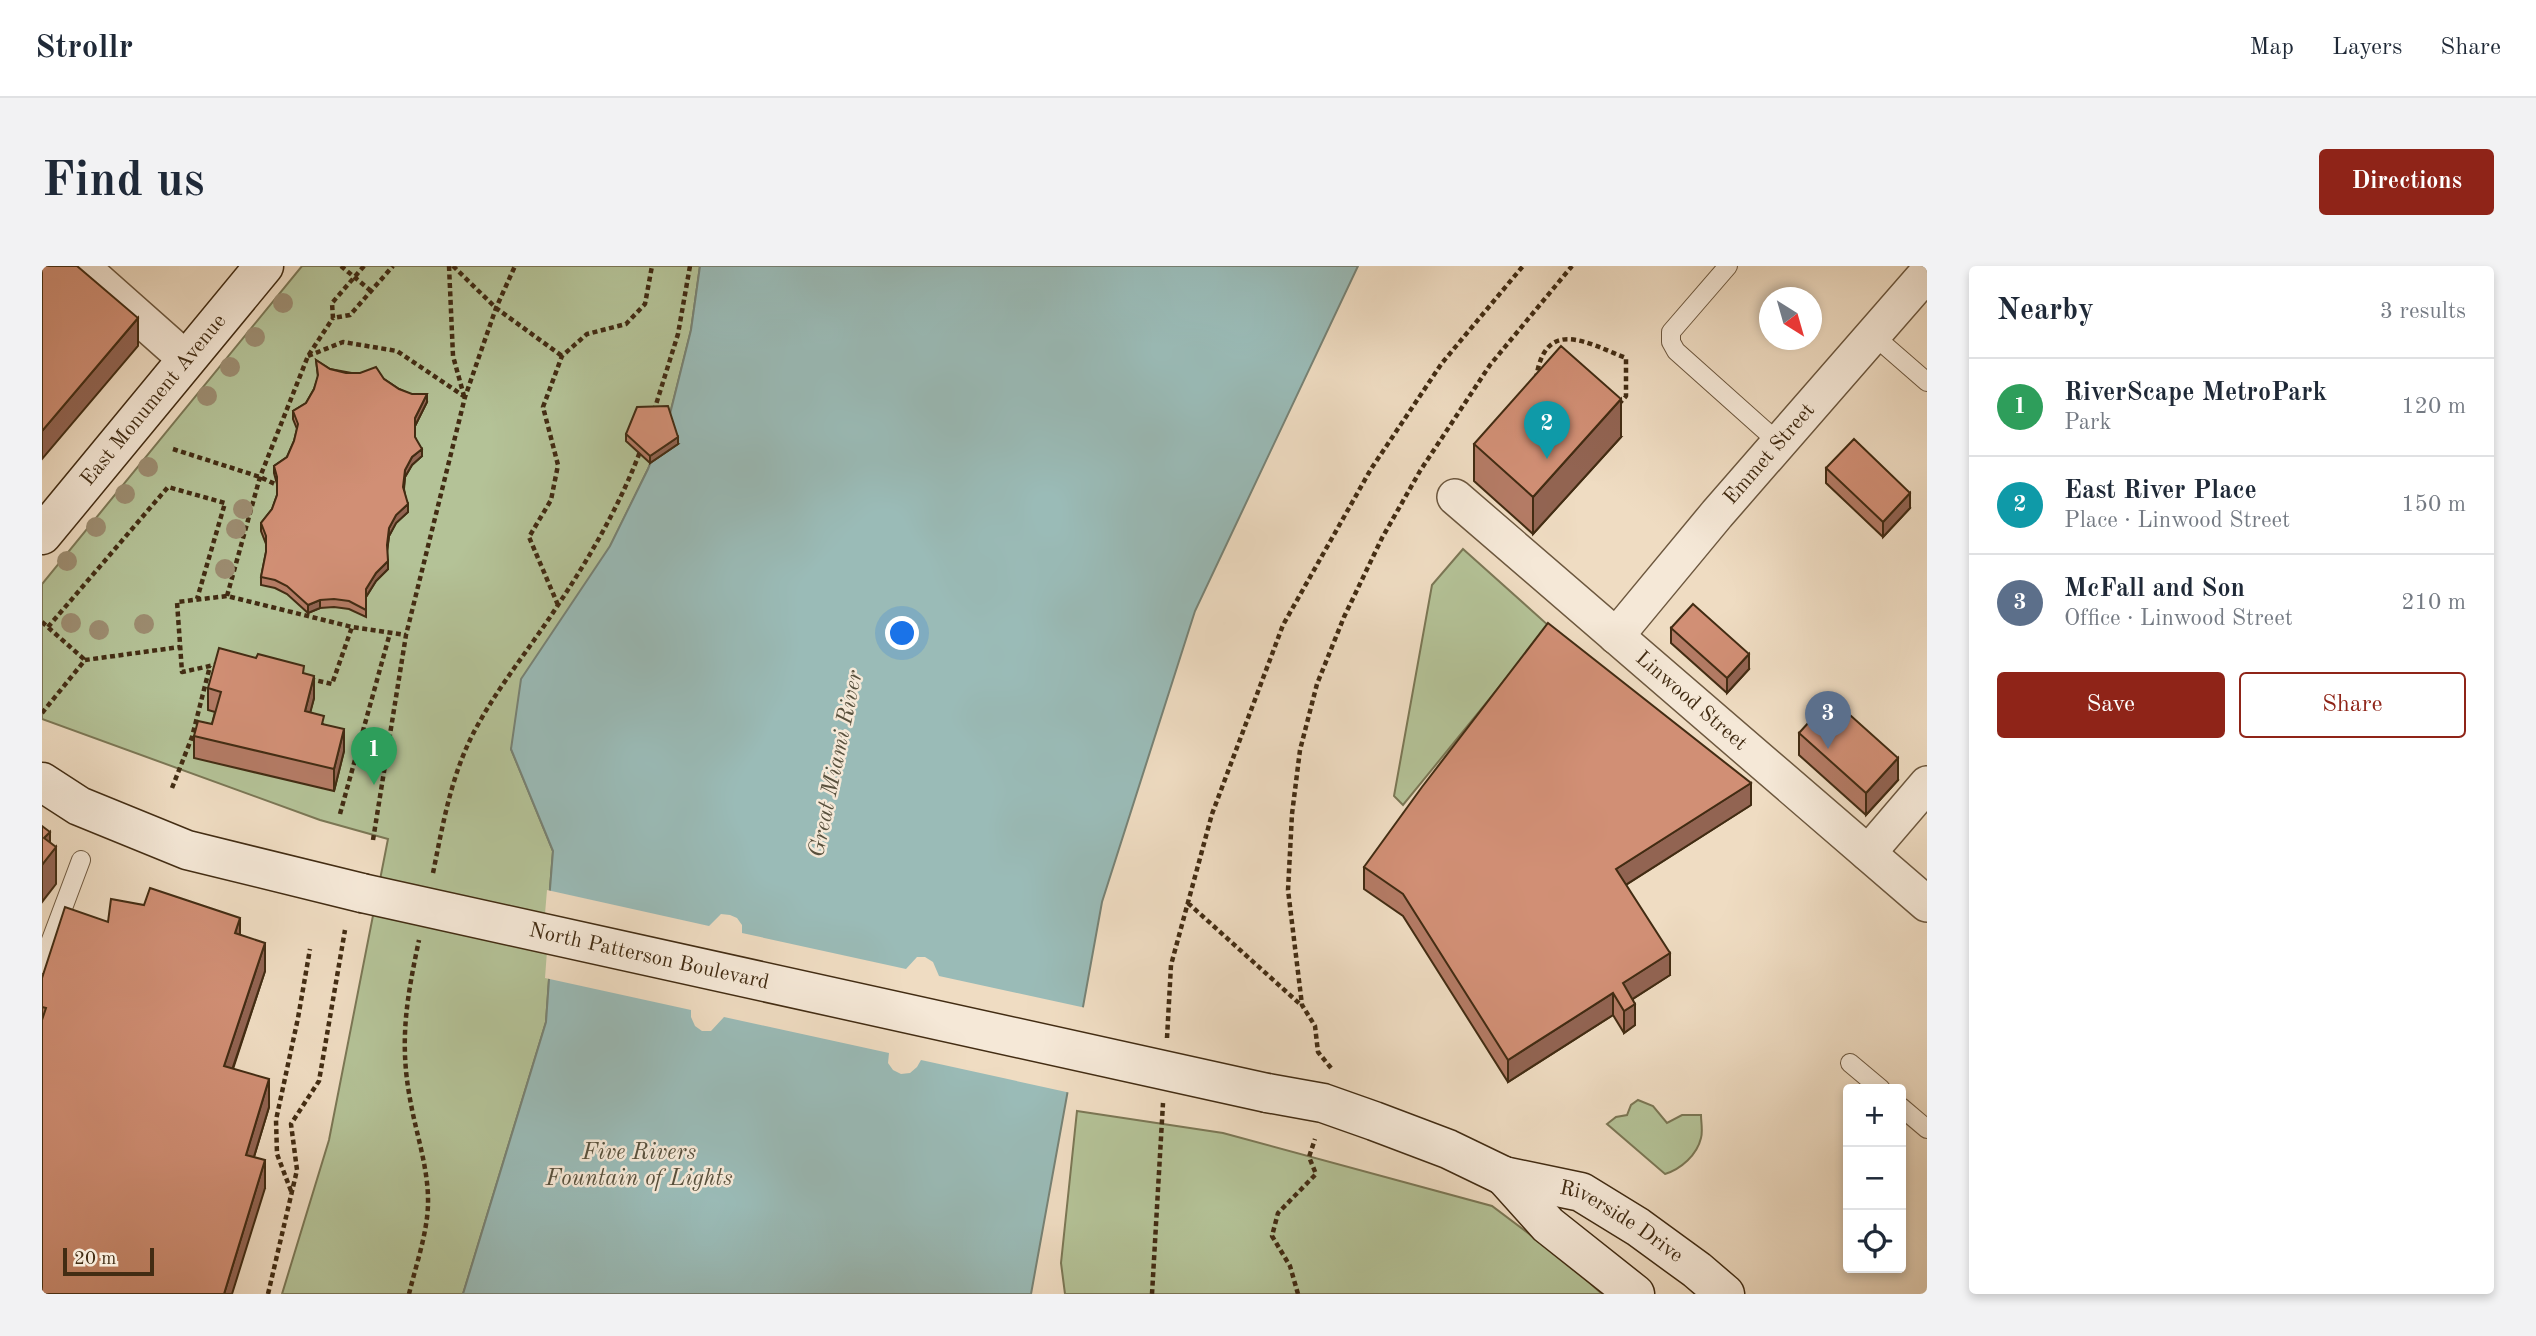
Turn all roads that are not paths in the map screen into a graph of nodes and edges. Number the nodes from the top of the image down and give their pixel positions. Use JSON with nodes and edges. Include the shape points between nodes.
{"nodes":[{"id":1,"x":81,"y":266,"type":"edge"},
{"id":2,"x":264,"y":266,"type":"edge"},
{"id":3,"x":1728,"y":266,"type":"edge"},
{"id":4,"x":1919,"y":272,"type":"edge"},
{"id":5,"x":1873,"y":335,"type":"junction"},
{"id":6,"x":187,"y":360,"type":"junction"},
{"id":7,"x":1927,"y":382,"type":"edge"},
{"id":8,"x":1779,"y":443,"type":"junction"},
{"id":9,"x":1455,"y":497,"type":"dead end"},
{"id":10,"x":42,"y":535,"type":"edge"},
{"id":11,"x":1616,"y":636,"type":"junction"},
{"id":12,"x":42,"y":782,"type":"edge"},
{"id":13,"x":1927,"y":785,"type":"edge"},
{"id":14,"x":1868,"y":853,"type":"junction"},
{"id":15,"x":81,"y":860,"type":"dead end"},
{"id":16,"x":1927,"y":904,"type":"edge"},
{"id":17,"x":42,"y":964,"type":"edge"},
{"id":18,"x":1850,"y":1063,"type":"dead end"},
{"id":19,"x":1875,"y":1084,"type":"edge"},
{"id":20,"x":1268,"y":1093,"type":"joint"},
{"id":21,"x":1906,"y":1111,"type":"edge"},
{"id":22,"x":1927,"y":1129,"type":"edge"},
{"id":23,"x":1504,"y":1176,"type":"junction"},
{"id":24,"x":1635,"y":1294,"type":"edge"},
{"id":25,"x":1725,"y":1294,"type":"edge"}],
"edges":[{"from":1,"to":6,"type":"street"},
{"from":2,"to":6,"type":"main road","name":"East Monument Avenue"},
{"from":3,"to":8,"type":"lane","via":[[1671,332],[1671,342]]},
{"from":4,"to":5,"type":"street","name":"Emmet Street"},
{"from":5,"to":7,"type":"lane"},
{"from":5,"to":8,"type":"street","name":"Emmet Street"},
{"from":6,"to":10,"type":"main road","name":"East Monument Avenue"},
{"from":8,"to":11,"type":"street","name":"Emmet Street"},
{"from":9,"to":11,"type":"street","name":"Linwood Street"},
{"from":11,"to":14,"type":"street","name":"Linwood Street"},
{"from":12,"to":20,"type":"main road","name":"North Patterson Boulevard","bridge":true,"via":[[79,806],[187,850],[362,893]]},
{"from":13,"to":14,"type":"street"},
{"from":14,"to":16,"type":"street","name":"Linwood Street"},
{"from":15,"to":17,"type":"lane"},
{"from":18,"to":19,"type":"lane"},
{"from":20,"to":23,"type":"main road","name":"Riverside Drive","via":[[1323,1103],[1448,1149]]},
{"from":21,"to":22,"type":"lane"},
{"from":23,"to":24,"type":"main road","name":"Riverside Drive","via":[[1548,1225]]},
{"from":23,"to":25,"type":"main road","name":"Riverside Drive","via":[[1581,1192],[1638,1227]]}]}
